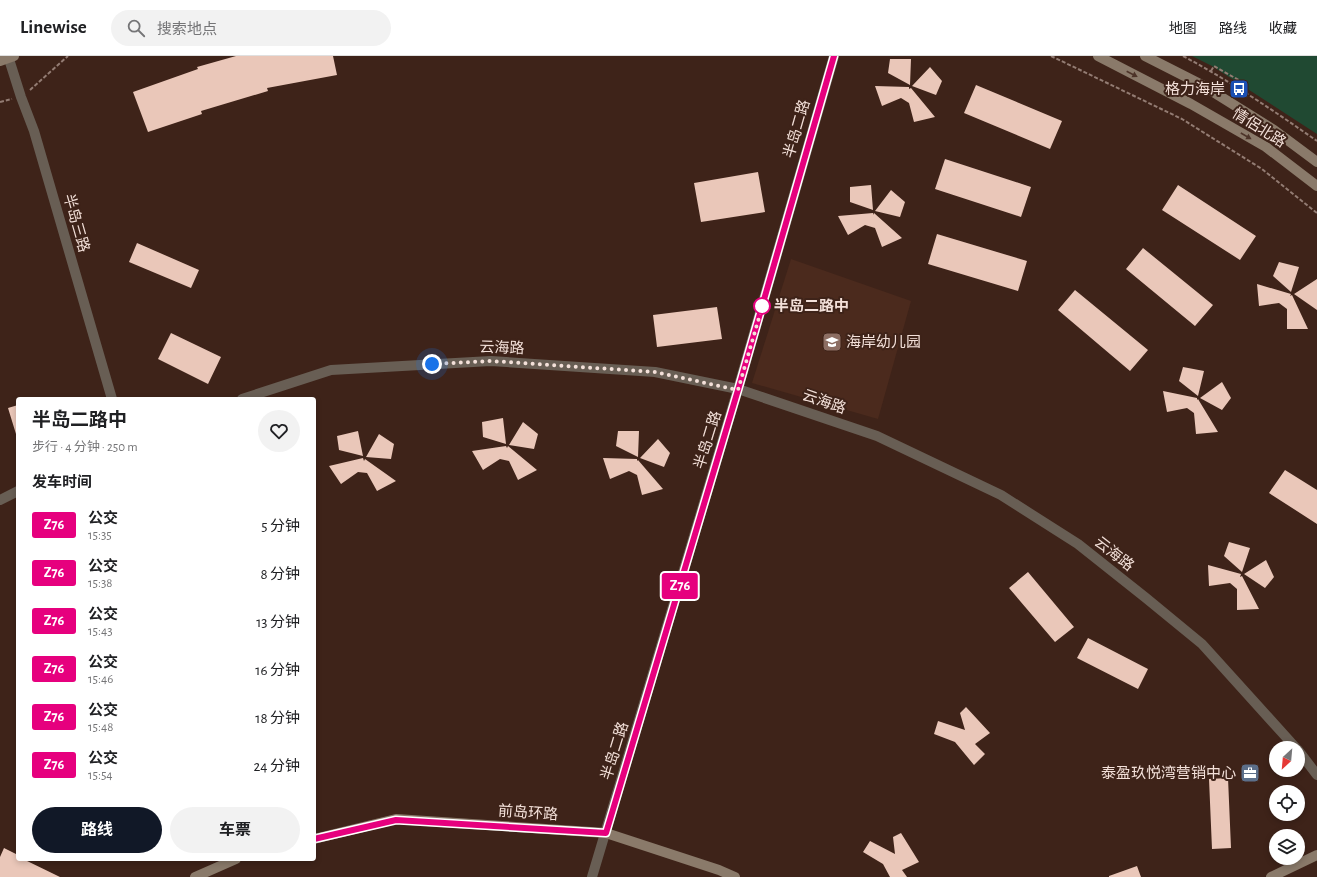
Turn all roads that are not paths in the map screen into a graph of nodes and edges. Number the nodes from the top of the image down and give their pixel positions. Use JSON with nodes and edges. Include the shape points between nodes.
{"nodes":[{"id":1,"x":834,"y":56,"type":"edge"},
{"id":2,"x":1098,"y":56,"type":"edge"},
{"id":3,"x":1145,"y":56,"type":"edge"},
{"id":4,"x":8,"y":58,"type":"edge"},
{"id":5,"x":1317,"y":162,"type":"edge"},
{"id":6,"x":1317,"y":186,"type":"edge"},
{"id":7,"x":738,"y":390,"type":"junction"},
{"id":8,"x":111,"y":397,"type":"edge"},
{"id":9,"x":248,"y":397,"type":"edge"},
{"id":10,"x":16,"y":492,"type":"edge"},
{"id":11,"x":0,"y":500,"type":"edge"},
{"id":12,"x":1290,"y":741,"type":"edge"},
{"id":13,"x":1305,"y":759,"type":"edge"},
{"id":14,"x":1317,"y":775,"type":"edge"},
{"id":15,"x":606,"y":833,"type":"junction"},
{"id":16,"x":316,"y":839,"type":"edge"},
{"id":17,"x":1317,"y":855,"type":"edge"},
{"id":18,"x":231,"y":861,"type":"edge"},
{"id":19,"x":194,"y":877,"type":"edge"},
{"id":20,"x":592,"y":877,"type":"edge"},
{"id":21,"x":735,"y":877,"type":"edge"},
{"id":22,"x":1271,"y":877,"type":"edge"}],
"edges":[{"from":1,"to":7,"type":"street","name":"半岛二路"},
{"from":2,"to":6,"type":"street","name":"情侶北路","one_way":true,"via":[[1191,104],[1259,144]]},
{"from":3,"to":5,"type":"street","name":"情侶北路","via":[[1202,85],[1274,130]]},
{"from":4,"to":8,"type":"street","name":"半岛三路","via":[[34,130]]},
{"from":7,"to":9,"type":"street","name":"云海路","via":[[655,372],[491,361],[331,370]]},
{"from":7,"to":12,"type":"street","name":"云海路","via":[[877,436],[1001,495],[1078,544],[1202,644]]},
{"from":7,"to":15,"type":"street","name":"半岛二路"},
{"from":10,"to":11,"type":"street"},
{"from":13,"to":14,"type":"street","name":"云海路"},
{"from":15,"to":16,"type":"street","name":"前岛环路","via":[[396,820]]},
{"from":15,"to":20,"type":"street","name":"半岛二路"},
{"from":15,"to":21,"type":"street","name":"前岛环路"},
{"from":17,"to":22,"type":"street"},
{"from":18,"to":19,"type":"street"}]}
